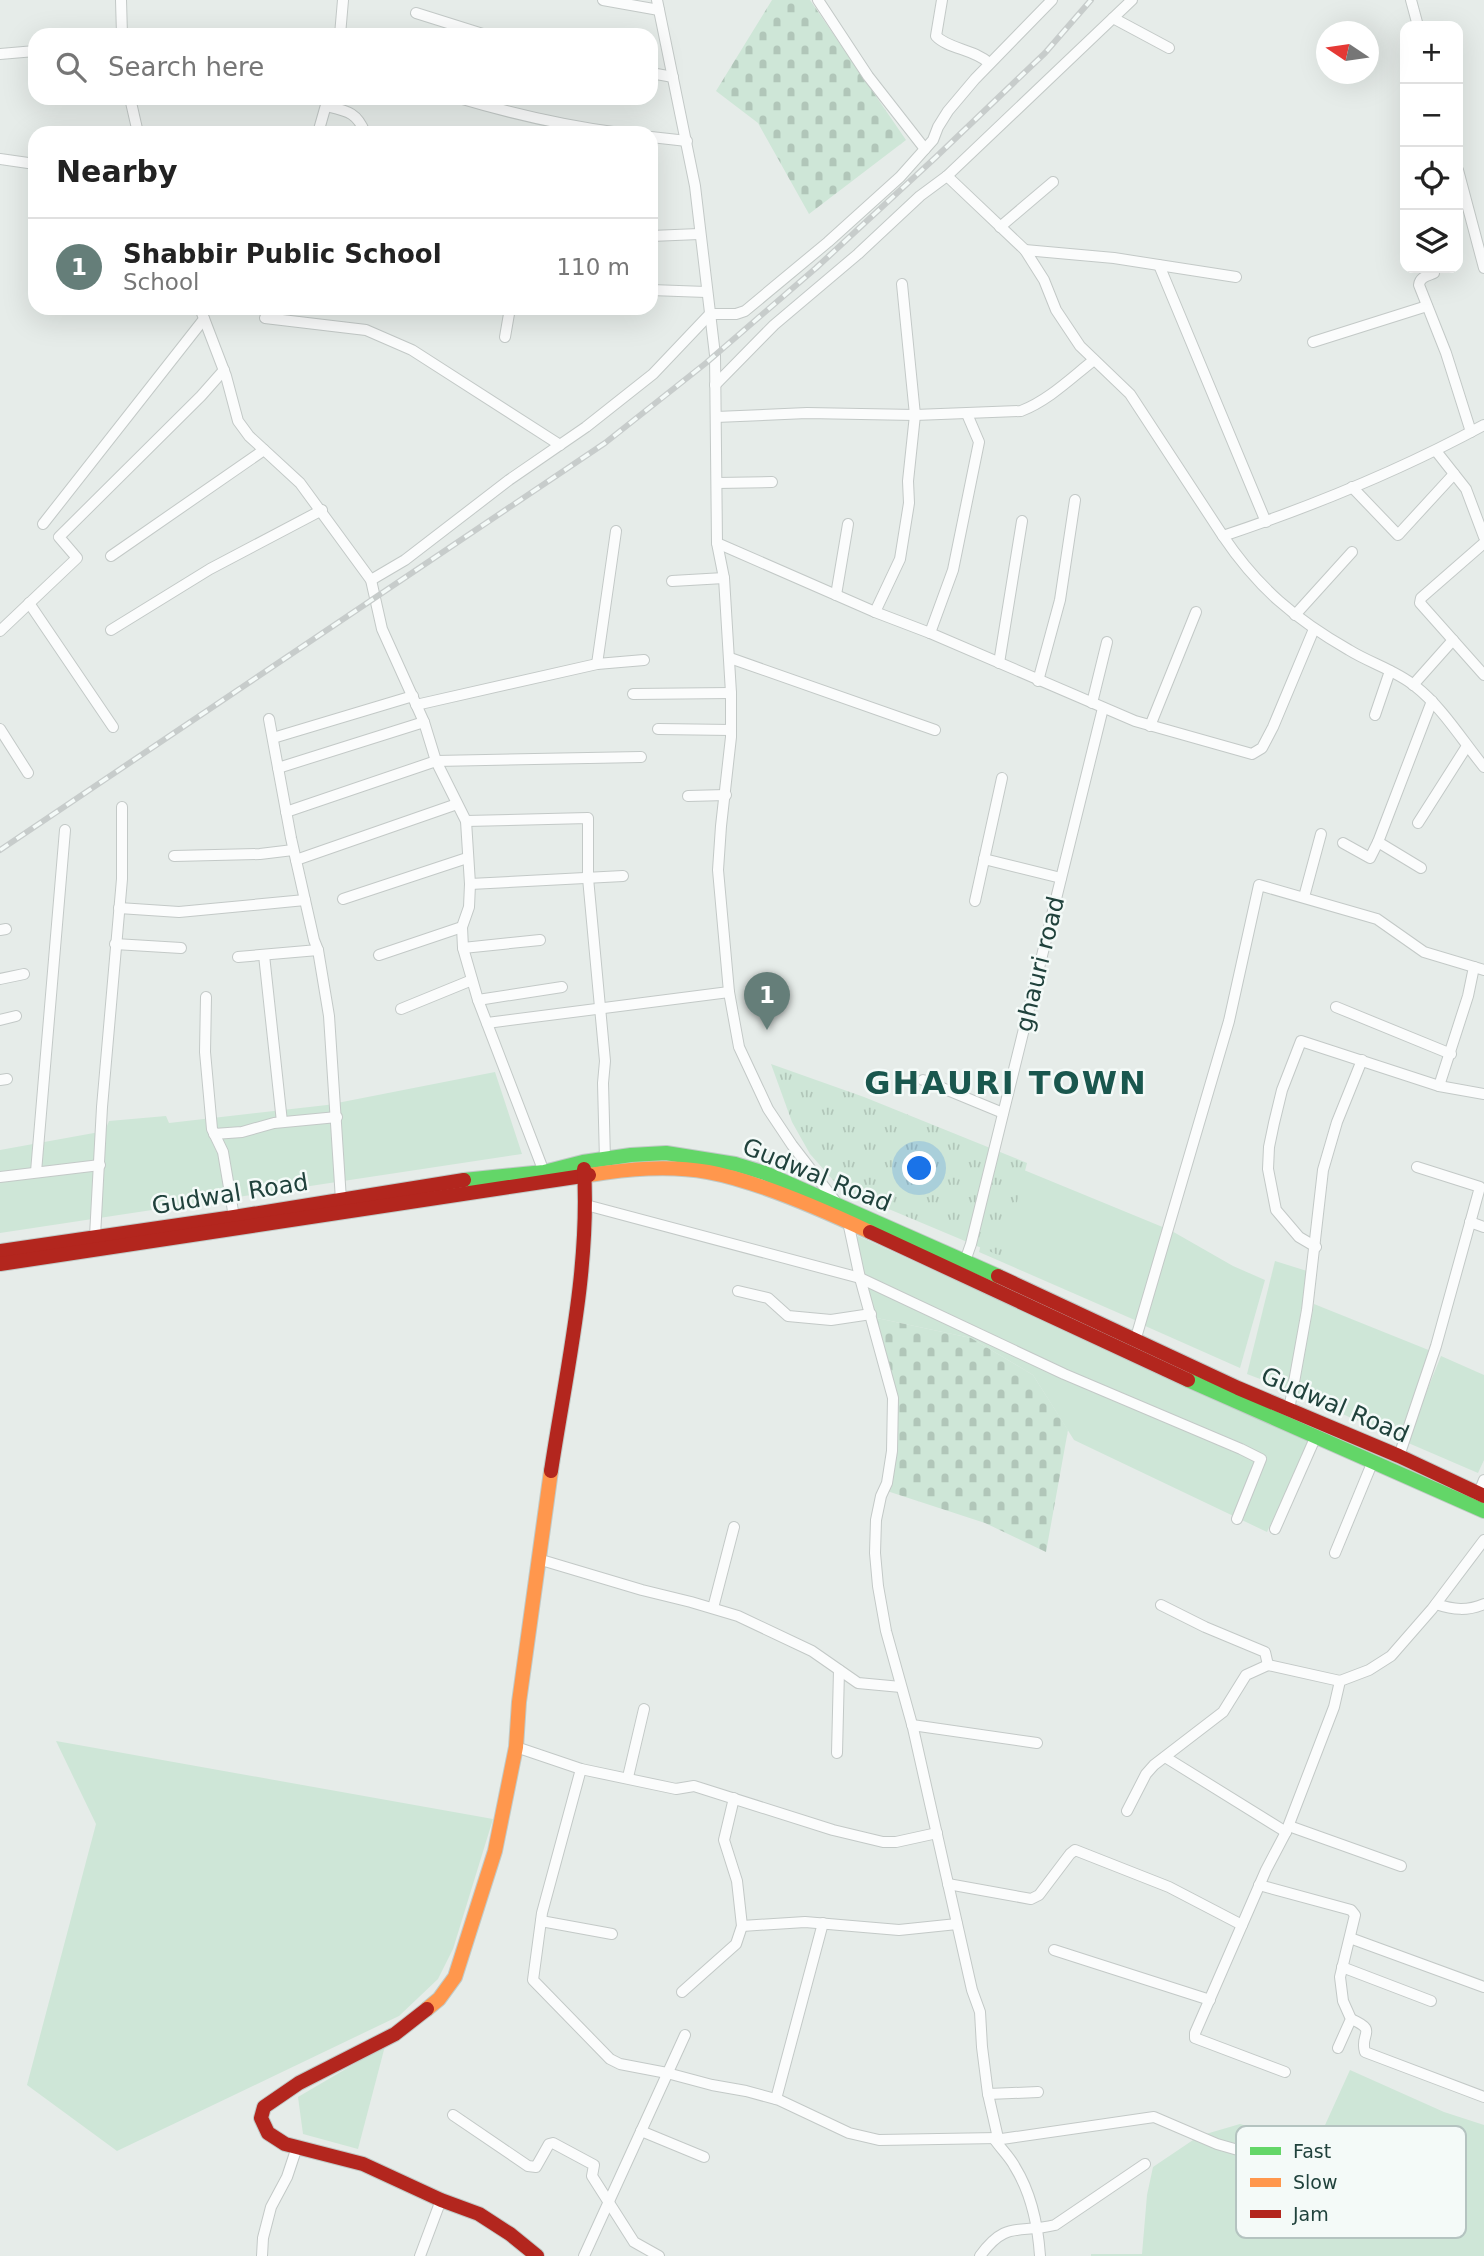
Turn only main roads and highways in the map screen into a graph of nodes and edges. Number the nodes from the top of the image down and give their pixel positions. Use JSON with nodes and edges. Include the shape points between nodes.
{"nodes":[{"id":1,"x":584,"y":1169,"type":"junction"},
{"id":2,"x":846,"y":1213,"type":"junction"},
{"id":3,"x":0,"y":1251,"type":"edge"},
{"id":4,"x":0,"y":1264,"type":"edge"},
{"id":5,"x":1481,"y":1497,"type":"edge"},
{"id":6,"x":537,"y":2256,"type":"edge"}],
"edges":[{"from":1,"to":2,"type":"main road","name":"Gudwal Road","via":[[708,1172]]},
{"from":1,"to":2,"type":"main road","name":"Gudwal Road","via":[[631,1155],[666,1153],[723,1161],[765,1173]]},
{"from":1,"to":3,"type":"main road","name":"Gudwal Road","via":[[454,1181]]},
{"from":1,"to":4,"type":"main road","name":"Gudwal Road"},
{"from":1,"to":6,"type":"main road","via":[[586,1205],[579,1286],[538,1559],[516,1746],[495,1850],[455,1977],[439,1999],[395,2034],[299,2083],[264,2107],[261,2118],[268,2133],[285,2144],[363,2164],[479,2214]]},
{"from":2,"to":5,"type":"main road","name":"Gudwal Road","via":[[965,1261]]},
{"from":2,"to":5,"type":"main road","name":"Gudwal Road","via":[[1187,1380],[1373,1461]]}]}
